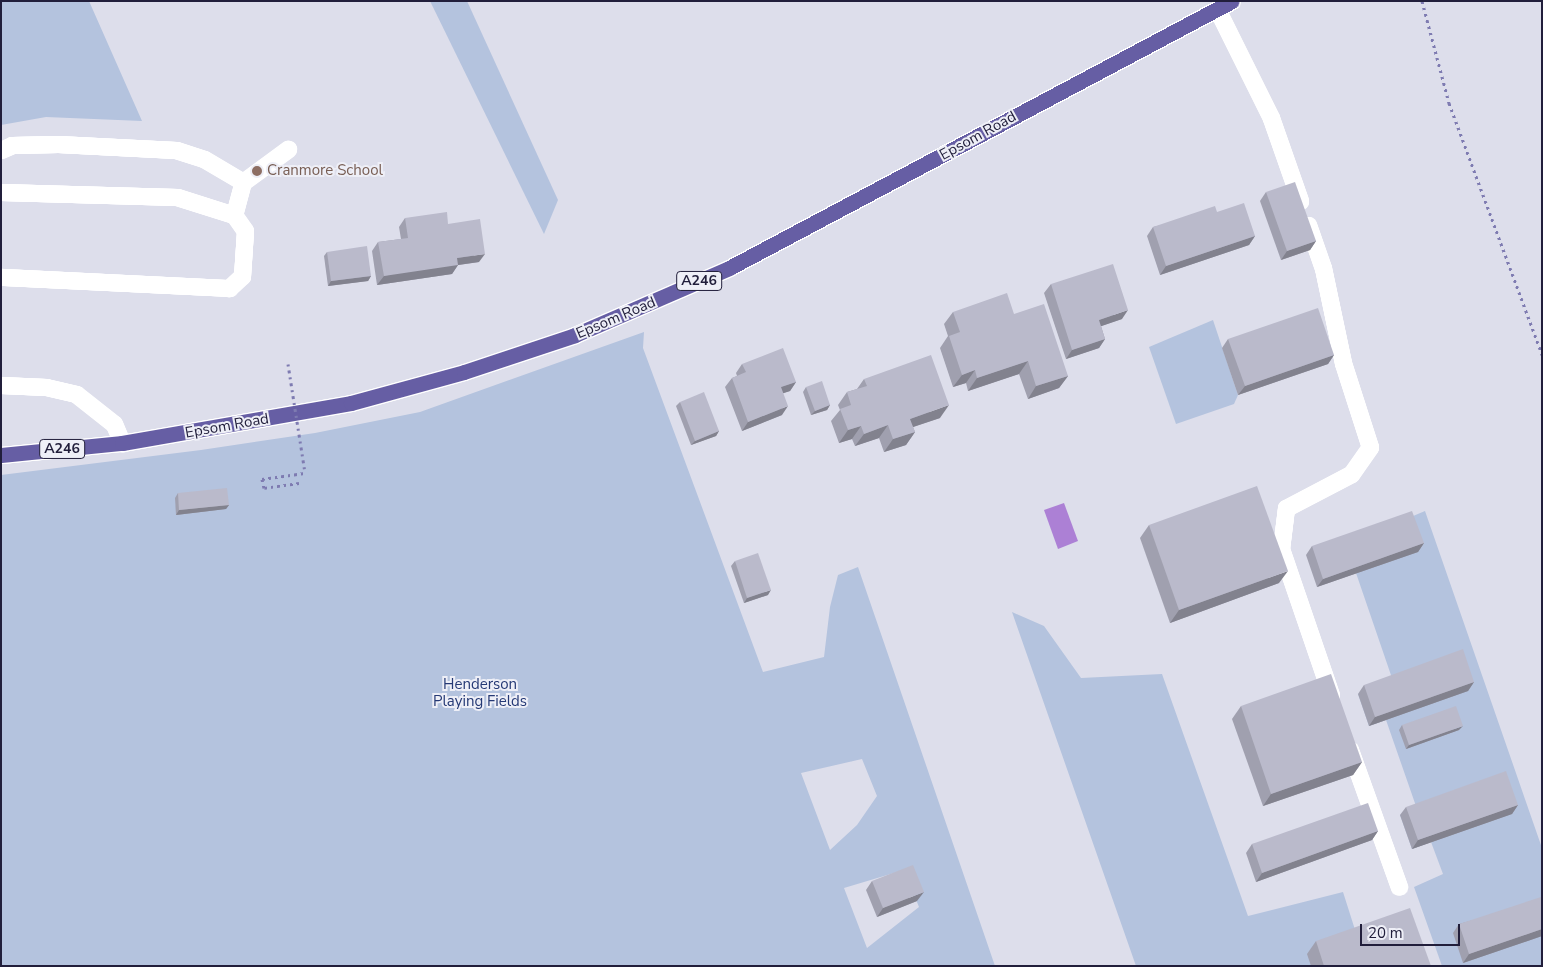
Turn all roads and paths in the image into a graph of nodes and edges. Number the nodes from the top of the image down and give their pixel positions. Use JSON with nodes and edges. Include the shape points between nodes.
{"nodes":[{"id":1,"x":1232,"y":1,"type":"edge"},
{"id":2,"x":1422,"y":1,"type":"edge"},
{"id":3,"x":1217,"y":9,"type":"junction"},
{"id":4,"x":288,"y":149,"type":"dead end"},
{"id":5,"x":1,"y":150,"type":"edge"},
{"id":6,"x":243,"y":182,"type":"junction"},
{"id":7,"x":1,"y":192,"type":"edge"},
{"id":8,"x":234,"y":215,"type":"junction"},
{"id":9,"x":1,"y":277,"type":"edge"},
{"id":10,"x":1542,"y":355,"type":"edge"},
{"id":11,"x":288,"y":364,"type":"dead end"},
{"id":12,"x":1,"y":385,"type":"edge"},
{"id":13,"x":122,"y":443,"type":"junction"},
{"id":14,"x":1,"y":455,"type":"edge"},
{"id":15,"x":299,"y":483,"type":"dead end"},
{"id":16,"x":1337,"y":712,"type":"edge"},
{"id":17,"x":1346,"y":740,"type":"edge"},
{"id":18,"x":1399,"y":887,"type":"dead end"}],
"edges":[{"from":1,"to":3,"type":"main road","name":"Epsom Road","number":"A246"},
{"from":2,"to":10,"type":"path","via":[[1449,103]]},
{"from":3,"to":13,"type":"main road","name":"Epsom Road","number":"A246","via":[[728,268],[575,336],[464,372],[351,403]]},
{"from":3,"to":16,"type":"lane","via":[[1271,118],[1323,268],[1343,363],[1370,447],[1351,474],[1286,508],[1282,549]]},
{"from":4,"to":6,"type":"lane"},
{"from":5,"to":6,"type":"lane","via":[[12,145],[58,144],[176,150],[204,159]]},
{"from":6,"to":8,"type":"lane"},
{"from":7,"to":8,"type":"lane","via":[[177,197]]},
{"from":8,"to":9,"type":"lane","via":[[245,231],[245,252],[242,276],[229,288]]},
{"from":11,"to":15,"type":"path","bridge":true,"via":[[305,473],[262,479],[264,488]]},
{"from":12,"to":13,"type":"lane","via":[[46,387],[76,394],[114,424]]},
{"from":13,"to":14,"type":"main road","name":"Epsom Road","number":"A246"},
{"from":17,"to":18,"type":"lane"}]}
